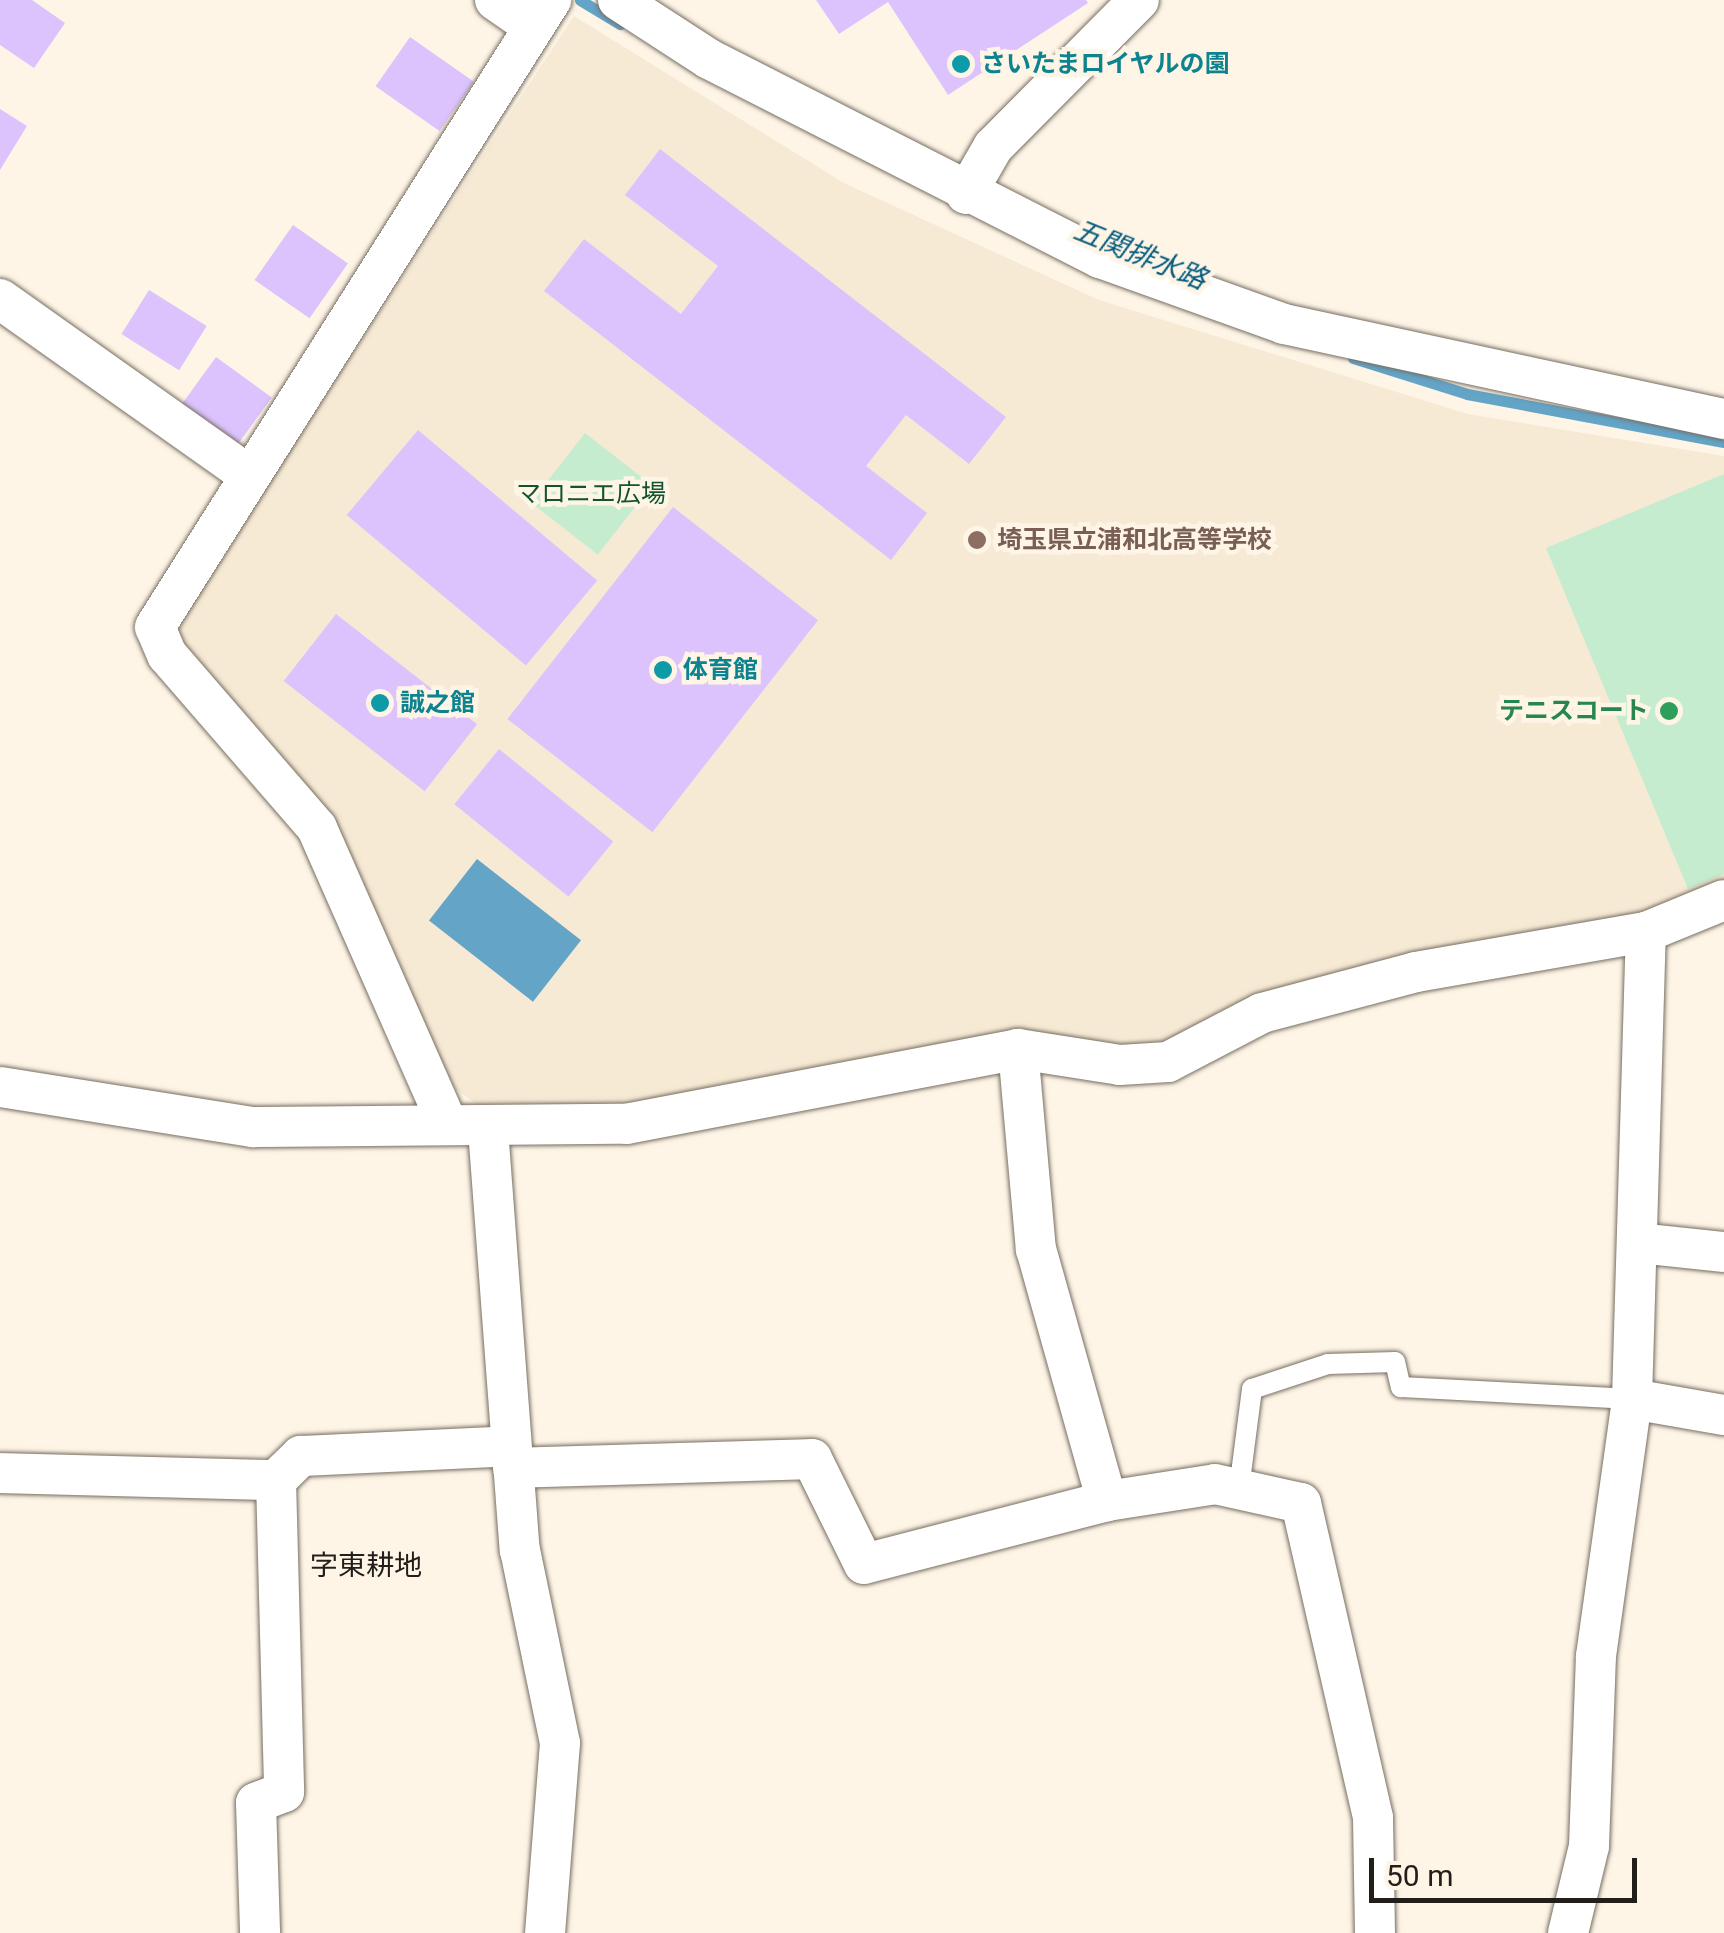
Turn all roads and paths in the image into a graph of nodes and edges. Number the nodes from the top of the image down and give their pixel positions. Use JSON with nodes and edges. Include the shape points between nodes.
{"nodes":[{"id":1,"x":495,"y":0,"type":"edge"},
{"id":2,"x":618,"y":0,"type":"edge"},
{"id":3,"x":1139,"y":0,"type":"edge"},
{"id":4,"x":543,"y":14,"type":"edge"},
{"id":5,"x":966,"y":194,"type":"junction"},
{"id":6,"x":0,"y":299,"type":"edge"},
{"id":7,"x":1724,"y":419,"type":"edge"},
{"id":8,"x":246,"y":472,"type":"junction"},
{"id":9,"x":1724,"y":900,"type":"edge"},
{"id":10,"x":1646,"y":932,"type":"junction"},
{"id":11,"x":1018,"y":1049,"type":"junction"},
{"id":12,"x":0,"y":1087,"type":"edge"},
{"id":13,"x":447,"y":1123,"type":"junction"},
{"id":14,"x":488,"y":1129,"type":"junction"},
{"id":15,"x":1638,"y":1243,"type":"junction"},
{"id":16,"x":1724,"y":1252,"type":"edge"},
{"id":17,"x":1632,"y":1399,"type":"junction"},
{"id":18,"x":1724,"y":1415,"type":"edge"},
{"id":19,"x":512,"y":1457,"type":"junction"},
{"id":20,"x":0,"y":1474,"type":"edge"},
{"id":21,"x":276,"y":1480,"type":"junction"},
{"id":22,"x":1240,"y":1490,"type":"junction"},
{"id":23,"x":1107,"y":1501,"type":"junction"},
{"id":24,"x":260,"y":1933,"type":"edge"},
{"id":25,"x":544,"y":1933,"type":"edge"},
{"id":26,"x":1376,"y":1933,"type":"edge"},
{"id":27,"x":1568,"y":1933,"type":"edge"}],
"edges":[{"from":1,"to":4,"type":"street"},
{"from":2,"to":5,"type":"street","via":[[709,60]]},
{"from":3,"to":5,"type":"street","via":[[993,147]]},
{"from":4,"to":8,"type":"street"},
{"from":5,"to":7,"type":"street","via":[[1100,258],[1284,324]]},
{"from":6,"to":8,"type":"street"},
{"from":8,"to":13,"type":"street","via":[[158,615],[158,640],[317,828]]},
{"from":9,"to":10,"type":"street"},
{"from":10,"to":11,"type":"street","via":[[1416,972],[1262,1013],[1168,1062],[1120,1065]]},
{"from":10,"to":15,"type":"street"},
{"from":11,"to":14,"type":"street","via":[[626,1124]]},
{"from":11,"to":23,"type":"street","via":[[1036,1248]]},
{"from":12,"to":13,"type":"street","via":[[253,1127]]},
{"from":13,"to":14,"type":"street"},
{"from":14,"to":19,"type":"street"},
{"from":15,"to":16,"type":"street"},
{"from":15,"to":17,"type":"street"},
{"from":17,"to":18,"type":"street"},
{"from":17,"to":22,"type":"lane","via":[[1400,1387],[1395,1362],[1328,1364],[1252,1388]]},
{"from":17,"to":27,"type":"street","via":[[1596,1656],[1589,1846]]},
{"from":19,"to":21,"type":"street","via":[[300,1456]]},
{"from":19,"to":23,"type":"street","via":[[812,1459],[864,1564]]},
{"from":19,"to":25,"type":"street","via":[[529,1614],[560,1743]]},
{"from":20,"to":21,"type":"street"},
{"from":21,"to":24,"type":"street","via":[[284,1792],[256,1803]]},
{"from":22,"to":23,"type":"street","via":[[1215,1484]]},
{"from":22,"to":26,"type":"street","via":[[1300,1503],[1373,1818]]}]}
